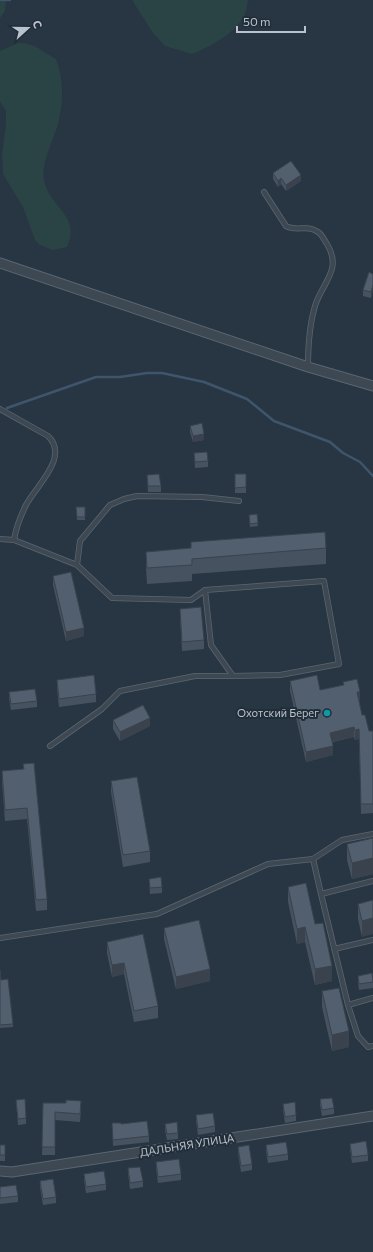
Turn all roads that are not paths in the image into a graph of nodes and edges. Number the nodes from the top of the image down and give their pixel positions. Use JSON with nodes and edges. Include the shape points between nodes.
{"nodes":[{"id":1,"x":264,"y":192,"type":"dead end"},
{"id":2,"x":0,"y":263,"type":"edge"},
{"id":3,"x":308,"y":367,"type":"junction"},
{"id":4,"x":373,"y":386,"type":"edge"},
{"id":5,"x":0,"y":409,"type":"edge"},
{"id":6,"x":239,"y":501,"type":"dead end"},
{"id":7,"x":0,"y":539,"type":"edge"},
{"id":8,"x":14,"y":540,"type":"junction"},
{"id":9,"x":77,"y":565,"type":"junction"},
{"id":10,"x":205,"y":590,"type":"junction"},
{"id":11,"x":234,"y":676,"type":"junction"},
{"id":12,"x":50,"y":746,"type":"dead end"},
{"id":13,"x":373,"y":834,"type":"edge"},
{"id":14,"x":313,"y":859,"type":"junction"},
{"id":15,"x":373,"y":881,"type":"edge"},
{"id":16,"x":321,"y":894,"type":"junction"},
{"id":17,"x":0,"y":938,"type":"edge"},
{"id":18,"x":373,"y":940,"type":"edge"},
{"id":19,"x":334,"y":949,"type":"junction"},
{"id":20,"x":373,"y":998,"type":"edge"},
{"id":21,"x":348,"y":1005,"type":"junction"},
{"id":22,"x":373,"y":1046,"type":"edge"},
{"id":23,"x":373,"y":1116,"type":"edge"},
{"id":24,"x":0,"y":1171,"type":"edge"}],
"edges":[{"from":1,"to":3,"type":"lane","via":[[286,226],[291,229],[304,227],[320,233],[332,254],[332,271],[316,302]]},
{"from":2,"to":3,"type":"street"},
{"from":3,"to":4,"type":"street"},
{"from":5,"to":8,"type":"lane","via":[[48,436],[56,450],[53,464],[25,507]]},
{"from":6,"to":9,"type":"lane","via":[[202,497],[137,496],[124,499],[110,505],[80,541]]},
{"from":7,"to":8,"type":"lane"},
{"from":8,"to":9,"type":"lane"},
{"from":9,"to":10,"type":"lane","via":[[112,598],[191,600]]},
{"from":10,"to":11,"type":"lane","via":[[211,645]]},
{"from":10,"to":11,"type":"lane","via":[[324,581],[339,664],[280,675]]},
{"from":11,"to":12,"type":"lane","via":[[195,676],[120,691],[102,709]]},
{"from":13,"to":14,"type":"lane","via":[[342,840]]},
{"from":14,"to":16,"type":"lane"},
{"from":14,"to":17,"type":"lane","via":[[268,864],[156,914]]},
{"from":15,"to":16,"type":"lane"},
{"from":16,"to":19,"type":"lane"},
{"from":18,"to":19,"type":"lane"},
{"from":19,"to":21,"type":"lane"},
{"from":20,"to":21,"type":"lane"},
{"from":21,"to":22,"type":"lane","via":[[358,1036],[368,1046]]},
{"from":23,"to":24,"type":"street","name":"ДАЛЬНЯЯ УЛИЦА","via":[[12,1172]]}]}
